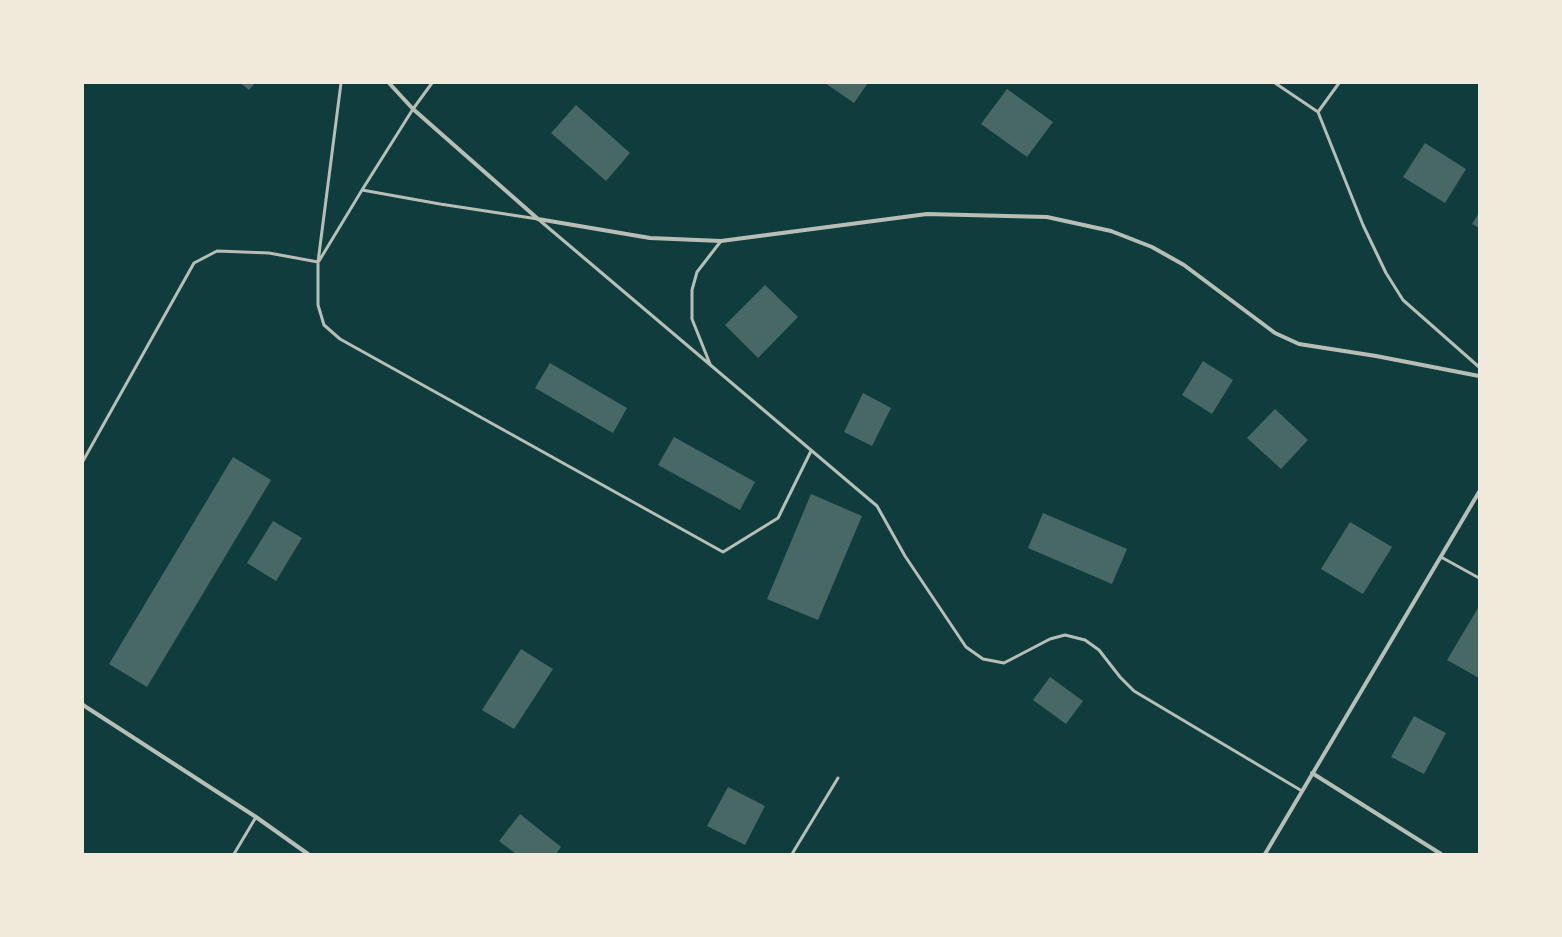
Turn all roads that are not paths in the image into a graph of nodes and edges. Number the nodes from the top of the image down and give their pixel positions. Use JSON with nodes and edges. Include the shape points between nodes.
{"nodes":[{"id":1,"x":341,"y":83,"type":"edge"},
{"id":2,"x":389,"y":83,"type":"edge"},
{"id":3,"x":432,"y":83,"type":"edge"},
{"id":4,"x":1275,"y":83,"type":"edge"},
{"id":5,"x":1339,"y":83,"type":"edge"},
{"id":6,"x":413,"y":109,"type":"junction"},
{"id":7,"x":1318,"y":112,"type":"junction"},
{"id":8,"x":362,"y":190,"type":"junction"},
{"id":9,"x":538,"y":219,"type":"junction"},
{"id":10,"x":721,"y":241,"type":"junction"},
{"id":11,"x":318,"y":262,"type":"junction"},
{"id":12,"x":710,"y":366,"type":"junction"},
{"id":13,"x":1479,"y":367,"type":"edge"},
{"id":14,"x":1479,"y":376,"type":"edge"},
{"id":15,"x":811,"y":451,"type":"junction"},
{"id":16,"x":83,"y":461,"type":"edge"},
{"id":17,"x":1479,"y":492,"type":"edge"},
{"id":18,"x":1441,"y":557,"type":"junction"},
{"id":19,"x":1479,"y":578,"type":"edge"},
{"id":20,"x":83,"y":705,"type":"edge"},
{"id":21,"x":1312,"y":774,"type":"junction"},
{"id":22,"x":838,"y":778,"type":"dead end"},
{"id":23,"x":1302,"y":791,"type":"junction"},
{"id":24,"x":256,"y":817,"type":"junction"},
{"id":25,"x":234,"y":854,"type":"edge"},
{"id":26,"x":308,"y":854,"type":"edge"},
{"id":27,"x":792,"y":854,"type":"edge"},
{"id":28,"x":1265,"y":854,"type":"edge"},
{"id":29,"x":1441,"y":854,"type":"edge"}],
"edges":[{"from":1,"to":11,"type":"lane"},
{"from":2,"to":6,"type":"street"},
{"from":3,"to":6,"type":"lane"},
{"from":4,"to":7,"type":"lane"},
{"from":5,"to":7,"type":"lane"},
{"from":6,"to":8,"type":"lane"},
{"from":6,"to":9,"type":"street"},
{"from":7,"to":13,"type":"lane","via":[[1363,225],[1386,273],[1404,300]]},
{"from":8,"to":9,"type":"lane"},
{"from":8,"to":11,"type":"lane"},
{"from":9,"to":10,"type":"street","via":[[650,238]]},
{"from":9,"to":12,"type":"lane"},
{"from":10,"to":12,"type":"lane","via":[[697,272],[692,290],[692,319]]},
{"from":10,"to":14,"type":"street","via":[[927,214],[1047,217],[1111,231],[1152,247],[1184,265],[1275,333],[1299,344]]},
{"from":11,"to":15,"type":"lane","via":[[318,305],[324,325],[340,339],[723,552],[778,518]]},
{"from":11,"to":16,"type":"lane","via":[[269,253],[217,251],[194,263]]},
{"from":12,"to":15,"type":"lane"},
{"from":15,"to":23,"type":"lane","via":[[877,506],[905,556],[966,647],[984,659],[1004,663],[1050,639],[1065,635],[1085,640],[1099,650],[1134,691]]},
{"from":17,"to":18,"type":"street"},
{"from":18,"to":19,"type":"lane"},
{"from":18,"to":21,"type":"street"},
{"from":20,"to":24,"type":"street"},
{"from":21,"to":23,"type":"street"},
{"from":21,"to":29,"type":"street"},
{"from":22,"to":27,"type":"lane"},
{"from":23,"to":28,"type":"street"},
{"from":24,"to":25,"type":"lane"},
{"from":24,"to":26,"type":"street"}]}
